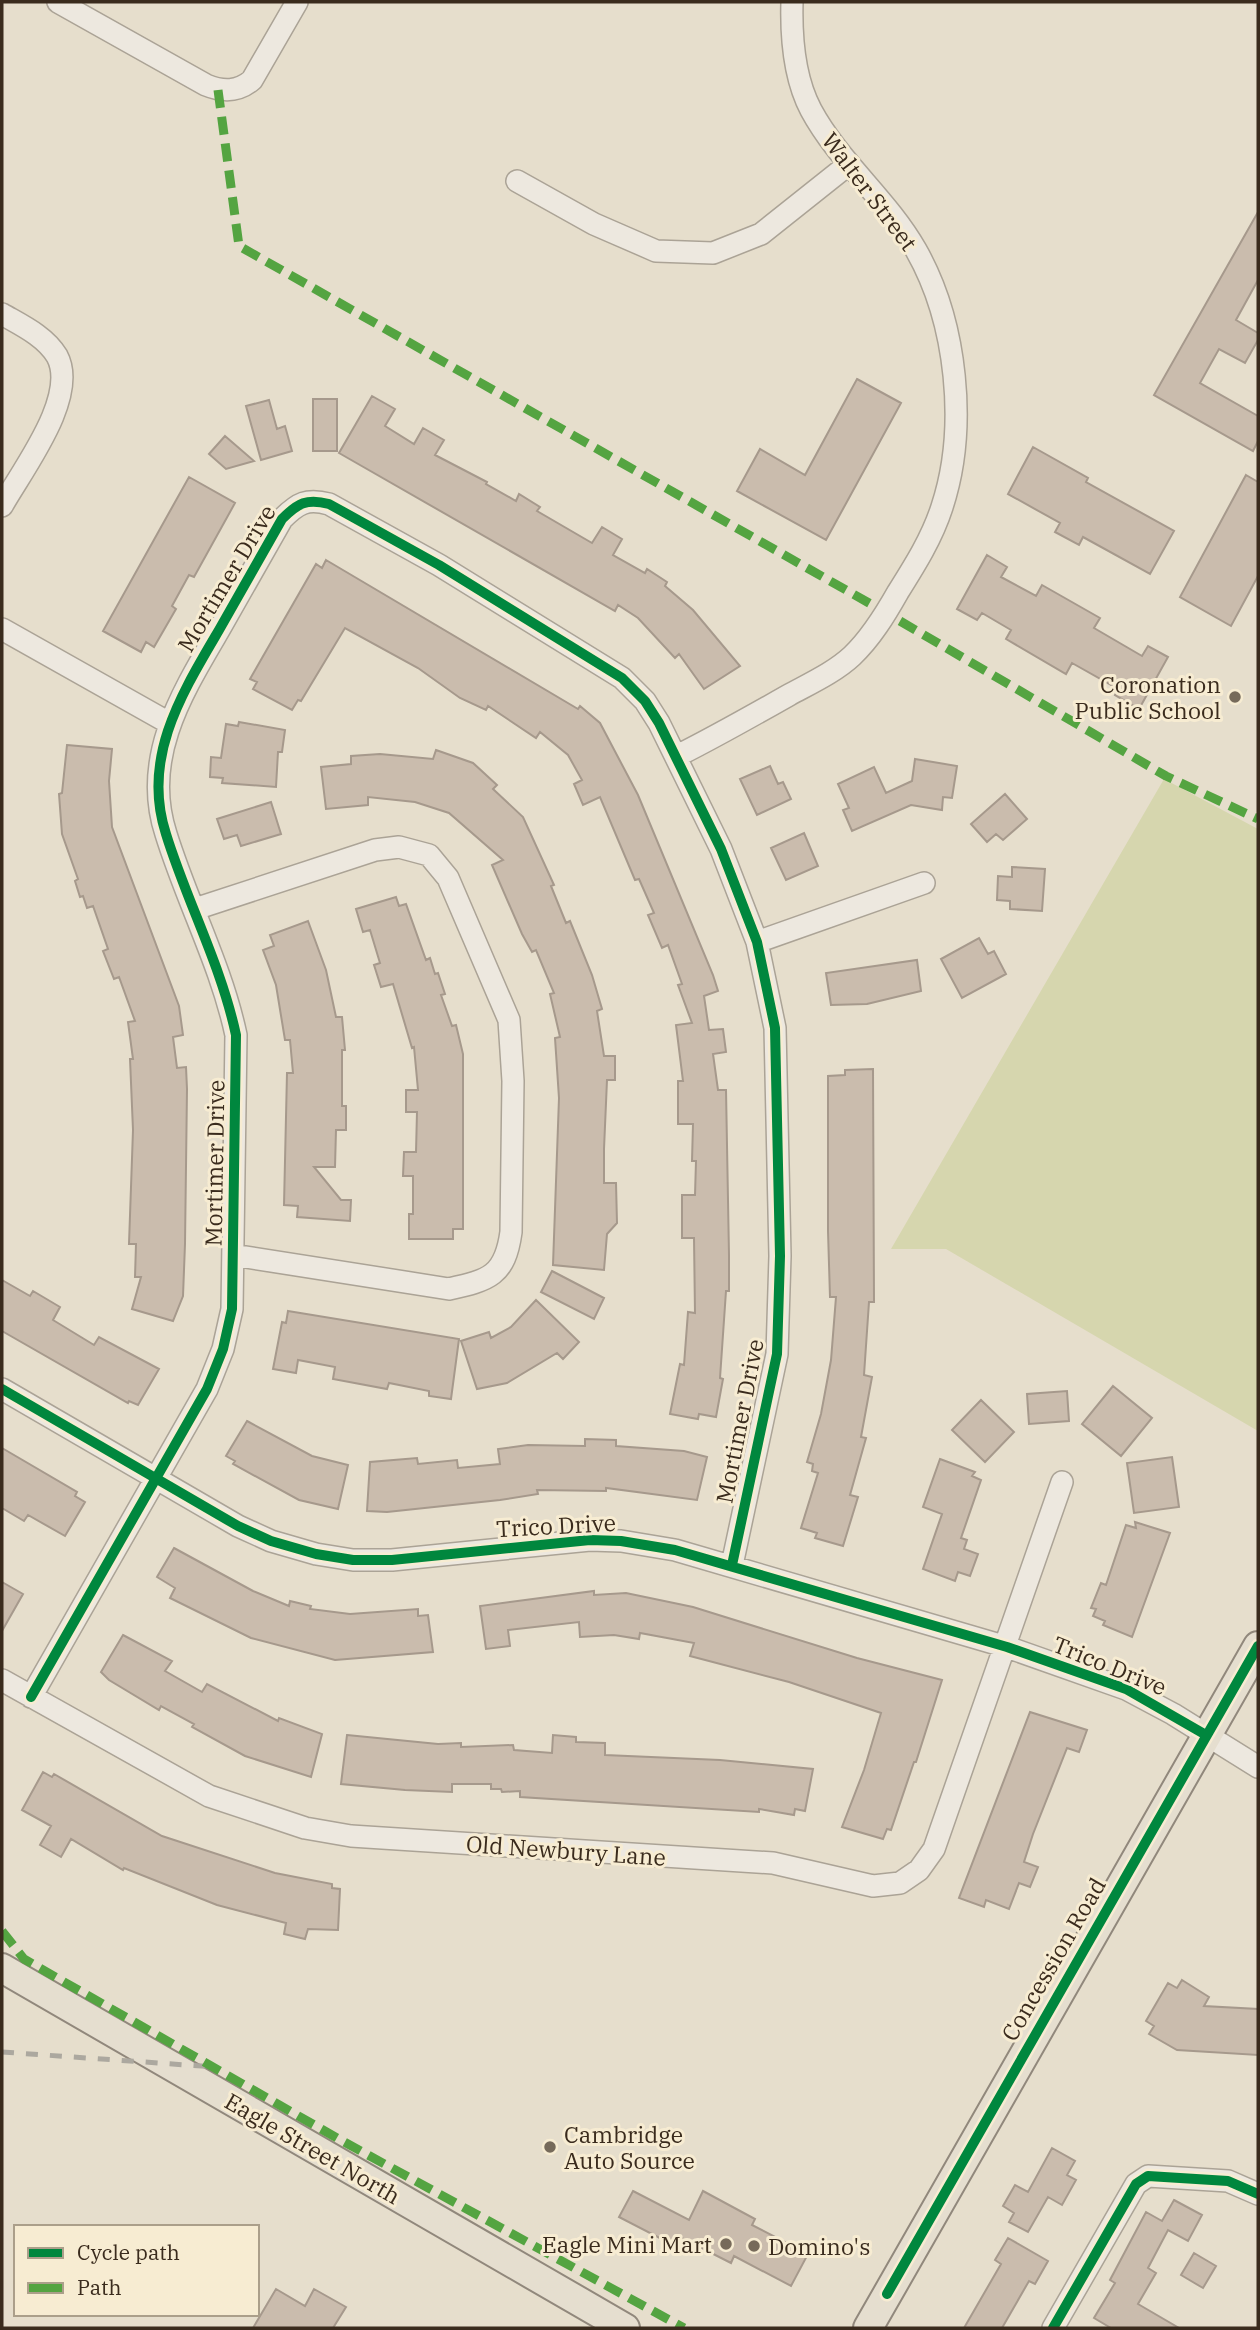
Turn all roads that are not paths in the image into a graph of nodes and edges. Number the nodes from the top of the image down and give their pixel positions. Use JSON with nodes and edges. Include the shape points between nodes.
{"nodes":[{"id":1,"x":58,"y":2,"type":"edge"},
{"id":2,"x":298,"y":2,"type":"edge"},
{"id":3,"x":792,"y":2,"type":"edge"},
{"id":4,"x":849,"y":164,"type":"junction"},
{"id":5,"x":517,"y":181,"type":"dead end"},
{"id":6,"x":2,"y":314,"type":"edge"},
{"id":7,"x":2,"y":506,"type":"edge"},
{"id":8,"x":2,"y":629,"type":"edge"},
{"id":9,"x":169,"y":723,"type":"junction"},
{"id":10,"x":677,"y":756,"type":"junction"},
{"id":11,"x":924,"y":884,"type":"dead end"},
{"id":12,"x":195,"y":909,"type":"junction"},
{"id":13,"x":757,"y":942,"type":"junction"},
{"id":14,"x":233,"y":1255,"type":"junction"},
{"id":15,"x":2,"y":1389,"type":"edge"},
{"id":16,"x":156,"y":1478,"type":"junction"},
{"id":17,"x":1062,"y":1482,"type":"dead end"},
{"id":18,"x":732,"y":1565,"type":"junction"},
{"id":19,"x":1258,"y":1646,"type":"edge"},
{"id":20,"x":1007,"y":1647,"type":"junction"},
{"id":21,"x":2,"y":1680,"type":"edge"},
{"id":22,"x":31,"y":1697,"type":"junction"},
{"id":23,"x":1206,"y":1735,"type":"junction"},
{"id":24,"x":1258,"y":1767,"type":"edge"},
{"id":25,"x":2,"y":1968,"type":"edge"},
{"id":26,"x":1258,"y":2194,"type":"edge"},
{"id":27,"x":625,"y":2328,"type":"edge"},
{"id":28,"x":868,"y":2328,"type":"edge"},
{"id":29,"x":1053,"y":2328,"type":"edge"}],
"edges":[{"from":1,"to":2,"type":"street","via":[[206,85],[226,91],[252,80]]},
{"from":3,"to":4,"type":"street","name":"Walter Street","via":[[795,58],[811,110]]},
{"from":4,"to":5,"type":"street","via":[[761,234],[713,253],[656,251],[593,224]]},
{"from":4,"to":10,"type":"street","name":"Walter Street","via":[[898,221],[916,251],[932,283],[951,347],[954,421],[943,506],[925,549],[850,658]]},
{"from":6,"to":7,"type":"street","via":[[45,342],[63,373],[58,406]]},
{"from":8,"to":9,"type":"street"},
{"from":9,"to":10,"type":"street","name":"Mortimer Drive","via":[[282,519],[311,499],[329,504],[439,565],[622,678],[645,702]]},
{"from":9,"to":12,"type":"street","name":"Mortimer Drive","via":[[157,795],[165,833]]},
{"from":10,"to":13,"type":"street","name":"Mortimer Drive"},
{"from":11,"to":13,"type":"street"},
{"from":12,"to":14,"type":"street","name":"Mortimer Drive","via":[[228,997],[236,1035]]},
{"from":12,"to":14,"type":"street","via":[[375,850],[399,847],[429,855],[448,878],[509,1020],[511,1232],[508,1256],[494,1273],[482,1282],[449,1289]]},
{"from":13,"to":18,"type":"street","name":"Mortimer Drive","via":[[775,1028],[780,1256],[777,1354]]},
{"from":14,"to":16,"type":"street","name":"Mortimer Drive","via":[[232,1309],[223,1349],[207,1390]]},
{"from":15,"to":16,"type":"street","name":"Trico Drive"},
{"from":16,"to":18,"type":"street","name":"Trico Drive","via":[[271,1541],[353,1560],[590,1540],[676,1550]]},
{"from":16,"to":22,"type":"street","name":"Mortimer Drive"},
{"from":17,"to":20,"type":"street","name":"Old Newbury Lane"},
{"from":18,"to":20,"type":"street","name":"Trico Drive"},
{"from":19,"to":23,"type":"main road","name":"Concession Road"},
{"from":20,"to":22,"type":"street","name":"Old Newbury Lane","via":[[934,1849],[919,1870],[900,1882],[873,1886],[773,1863],[351,1836],[306,1828],[209,1796]]},
{"from":20,"to":23,"type":"street","name":"Trico Drive","via":[[1126,1689]]},
{"from":21,"to":22,"type":"street","name":"Old Newbury Lane"},
{"from":23,"to":24,"type":"street","name":"Trico Drive"},
{"from":23,"to":28,"type":"main road","name":"Concession Road"},
{"from":25,"to":27,"type":"main road","name":"Eagle Street North"},
{"from":26,"to":29,"type":"street","via":[[1228,2181],[1148,2176],[1136,2184]]}]}
